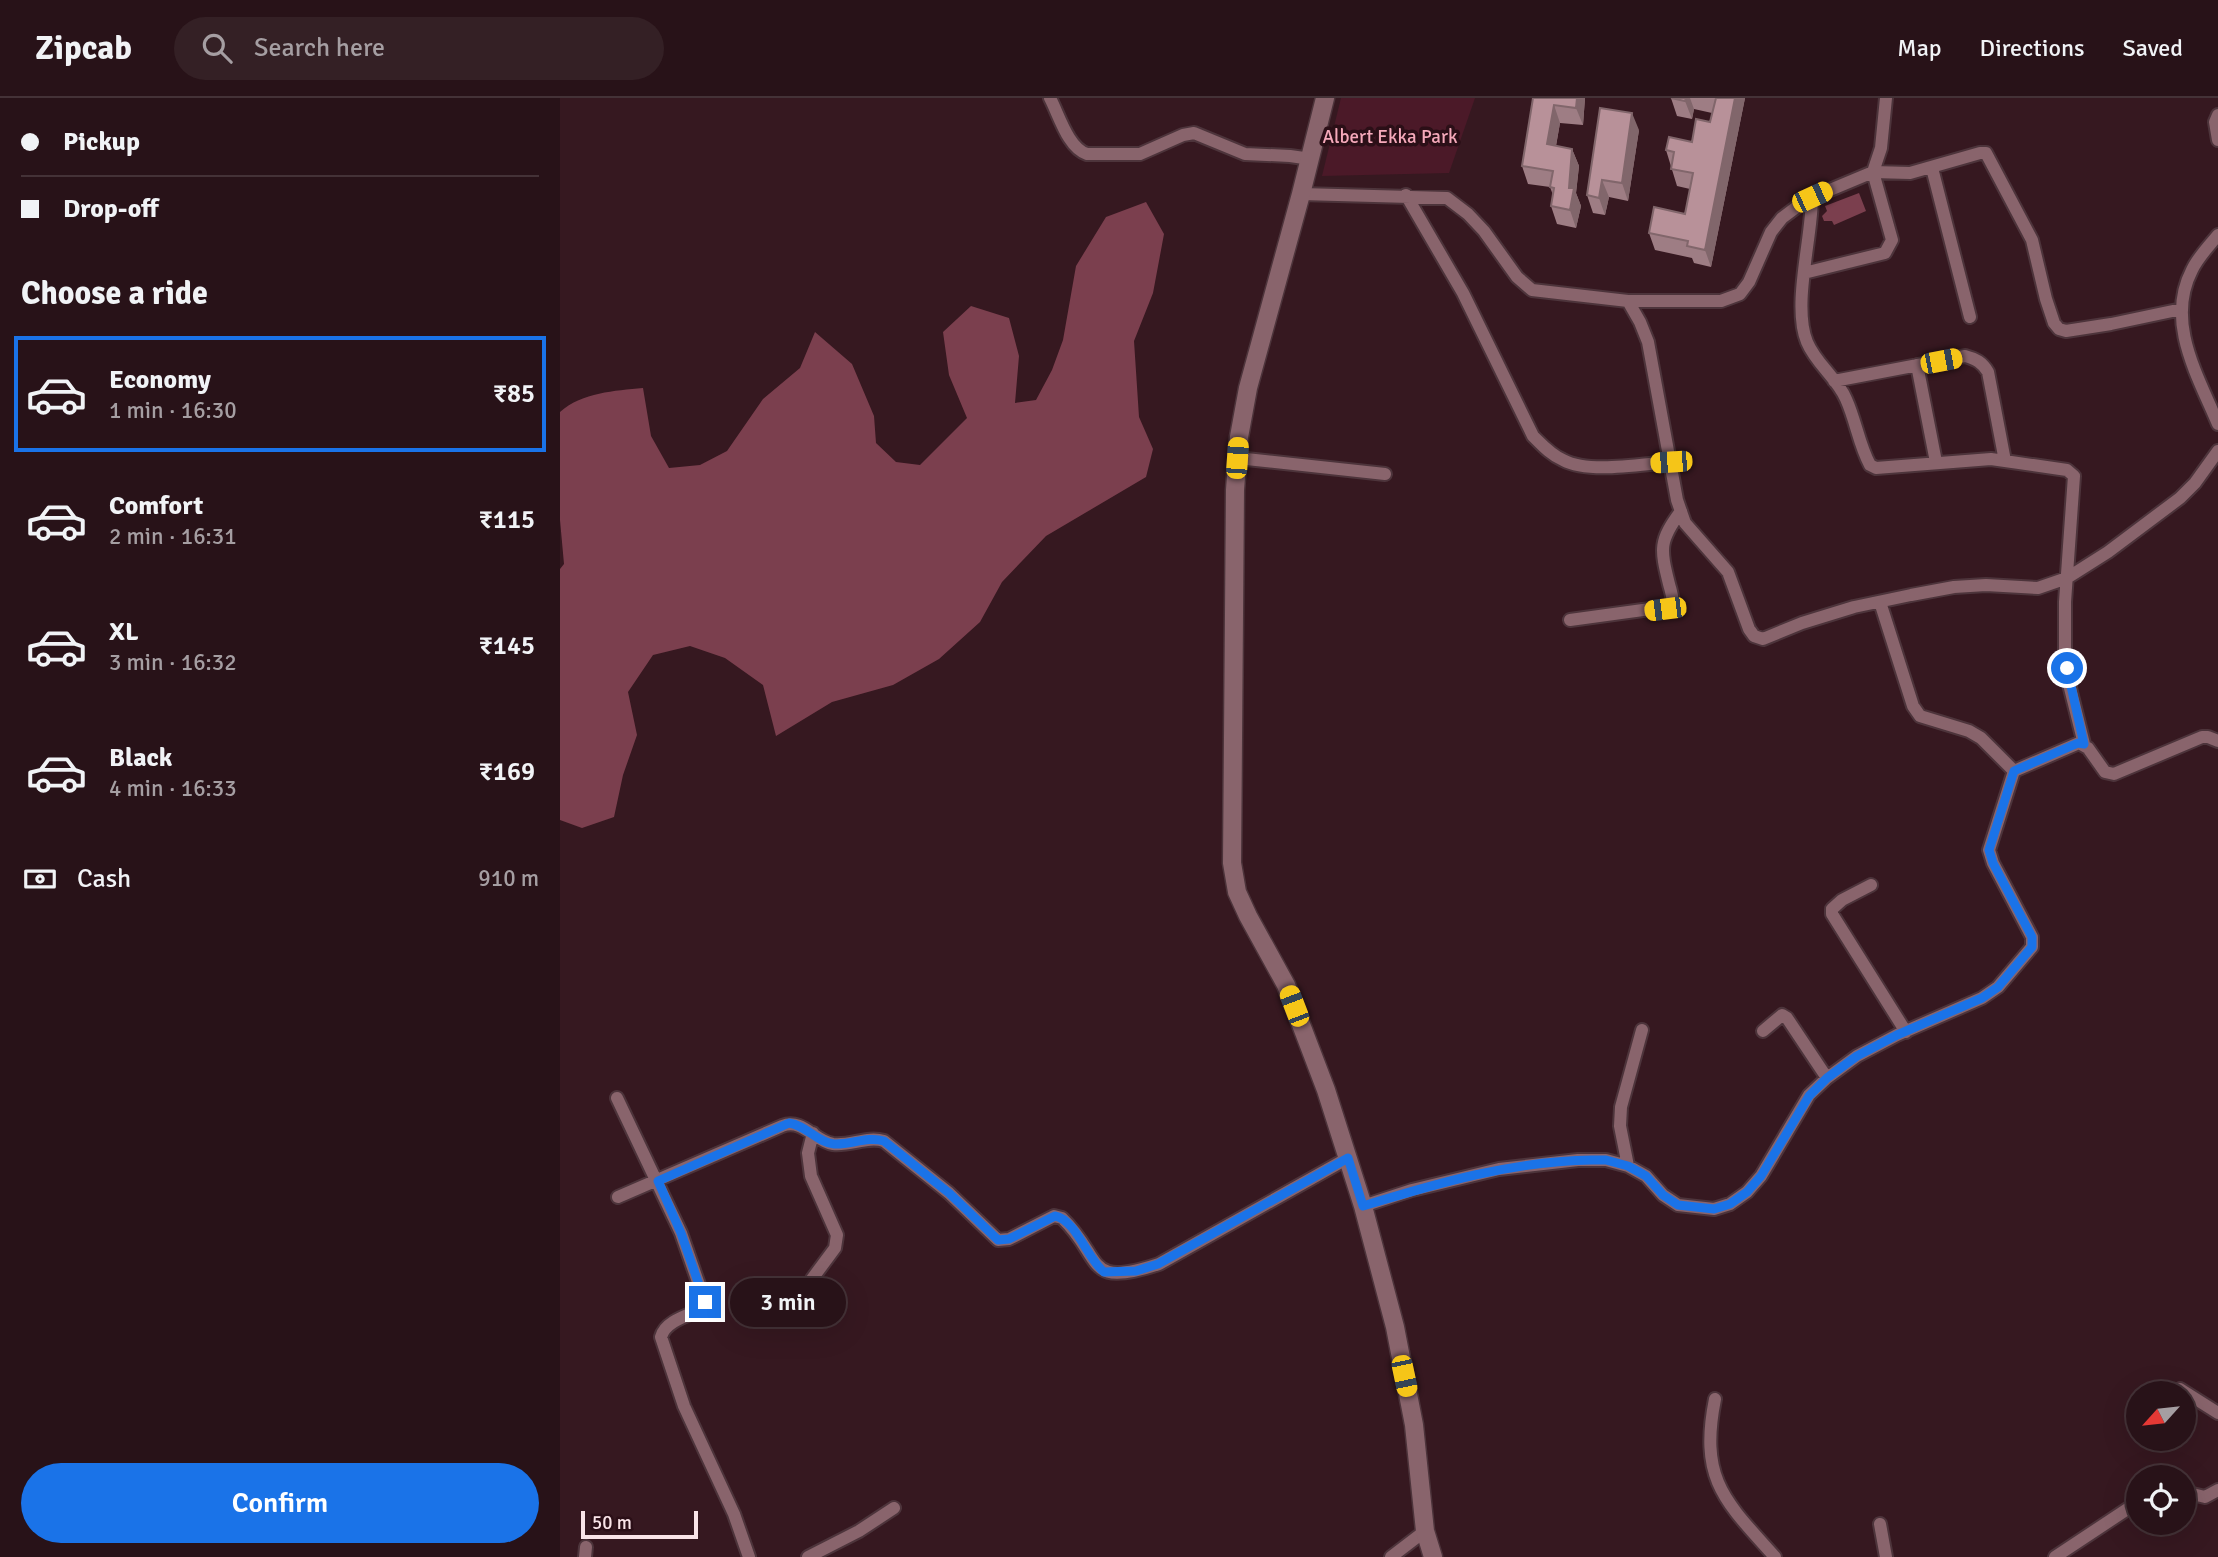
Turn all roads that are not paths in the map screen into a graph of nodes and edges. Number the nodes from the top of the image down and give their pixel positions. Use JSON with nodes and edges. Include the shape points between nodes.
{"nodes":[{"id":1,"x":1051,"y":98,"type":"edge"},
{"id":2,"x":1325,"y":98,"type":"edge"},
{"id":3,"x":1886,"y":98,"type":"edge"},
{"id":4,"x":2218,"y":115,"type":"edge"},
{"id":5,"x":2218,"y":141,"type":"edge"},
{"id":6,"x":1311,"y":159,"type":"junction"},
{"id":7,"x":1932,"y":168,"type":"junction"},
{"id":8,"x":1873,"y":172,"type":"junction"},
{"id":9,"x":1301,"y":194,"type":"junction"},
{"id":10,"x":1406,"y":195,"type":"junction"},
{"id":11,"x":1812,"y":197,"type":"junction"},
{"id":12,"x":2218,"y":235,"type":"edge"},
{"id":13,"x":1804,"y":273,"type":"junction"},
{"id":14,"x":1628,"y":302,"type":"junction"},
{"id":15,"x":2182,"y":309,"type":"junction"},
{"id":16,"x":1969,"y":317,"type":"dead end"},
{"id":17,"x":1917,"y":365,"type":"junction"},
{"id":18,"x":1833,"y":381,"type":"junction"},
{"id":19,"x":2218,"y":425,"type":"edge"},
{"id":20,"x":2218,"y":451,"type":"edge"},
{"id":21,"x":1237,"y":458,"type":"junction"},
{"id":22,"x":2005,"y":461,"type":"junction"},
{"id":23,"x":1671,"y":462,"type":"junction"},
{"id":24,"x":1936,"y":462,"type":"junction"},
{"id":25,"x":1385,"y":474,"type":"dead end"},
{"id":26,"x":1681,"y":511,"type":"junction"},
{"id":27,"x":2067,"y":578,"type":"junction"},
{"id":28,"x":1880,"y":602,"type":"junction"},
{"id":29,"x":1570,"y":620,"type":"dead end"},
{"id":30,"x":2218,"y":741,"type":"edge"},
{"id":31,"x":2084,"y":744,"type":"junction"},
{"id":32,"x":2014,"y":771,"type":"junction"},
{"id":33,"x":1871,"y":885,"type":"dead end"},
{"id":34,"x":1643,"y":1030,"type":"dead end"},
{"id":35,"x":1763,"y":1031,"type":"dead end"},
{"id":36,"x":1906,"y":1031,"type":"junction"},
{"id":37,"x":1827,"y":1078,"type":"junction"},
{"id":38,"x":617,"y":1098,"type":"dead end"},
{"id":39,"x":813,"y":1133,"type":"junction"},
{"id":40,"x":1348,"y":1158,"type":"junction"},
{"id":41,"x":1628,"y":1166,"type":"junction"},
{"id":42,"x":658,"y":1181,"type":"junction"},
{"id":43,"x":618,"y":1197,"type":"dead end"},
{"id":44,"x":1363,"y":1206,"type":"junction"},
{"id":45,"x":812,"y":1279,"type":"dead end"},
{"id":46,"x":1715,"y":1399,"type":"dead end"},
{"id":47,"x":2196,"y":1399,"type":"edge"},
{"id":48,"x":2218,"y":1413,"type":"edge"},
{"id":49,"x":2218,"y":1490,"type":"edge"},
{"id":50,"x":2196,"y":1495,"type":"edge"},
{"id":51,"x":894,"y":1508,"type":"dead end"},
{"id":52,"x":2126,"y":1510,"type":"edge"},
{"id":53,"x":1880,"y":1524,"type":"dead end"},
{"id":54,"x":1425,"y":1531,"type":"junction"},
{"id":55,"x":749,"y":1557,"type":"edge"},
{"id":56,"x":808,"y":1557,"type":"edge"},
{"id":57,"x":1391,"y":1557,"type":"edge"},
{"id":58,"x":1433,"y":1557,"type":"edge"},
{"id":59,"x":1775,"y":1557,"type":"edge"},
{"id":60,"x":1886,"y":1557,"type":"edge"},
{"id":61,"x":2055,"y":1557,"type":"edge"}],
"edges":[{"from":1,"to":6,"type":"street","via":[[1074,145],[1087,154],[1140,154],[1195,133],[1245,154]]},
{"from":2,"to":6,"type":"street"},
{"from":3,"to":8,"type":"street","via":[[1881,148]]},
{"from":4,"to":5,"type":"street"},
{"from":6,"to":9,"type":"street"},
{"from":7,"to":8,"type":"street","via":[[1910,173]]},
{"from":7,"to":15,"type":"street","via":[[1980,153],[1991,158],[2032,240],[2046,299],[2059,328],[2066,331]]},
{"from":7,"to":16,"type":"street"},
{"from":8,"to":11,"type":"street"},
{"from":8,"to":13,"type":"street","via":[[1892,240],[1890,249]]},
{"from":9,"to":10,"type":"street"},
{"from":9,"to":21,"type":"street","via":[[1248,388]]},
{"from":10,"to":14,"type":"street","via":[[1447,198],[1484,231],[1532,290]]},
{"from":10,"to":23,"type":"street","via":[[1463,293],[1539,442],[1563,461],[1577,464],[1605,467]]},
{"from":11,"to":13,"type":"street"},
{"from":11,"to":14,"type":"street","via":[[1782,218],[1771,232],[1740,294],[1721,301]]},
{"from":12,"to":15,"type":"street","via":[[2193,266]]},
{"from":13,"to":18,"type":"street","via":[[1805,340]]},
{"from":14,"to":23,"type":"street","via":[[1648,342]]},
{"from":15,"to":19,"type":"street","via":[[2185,344]]},
{"from":17,"to":18,"type":"street"},
{"from":17,"to":22,"type":"street","via":[[1965,356],[1983,363]]},
{"from":17,"to":24,"type":"street"},
{"from":18,"to":24,"type":"street","via":[[1846,397],[1870,465]]},
{"from":20,"to":27,"type":"street","via":[[2180,498]]},
{"from":21,"to":25,"type":"street"},
{"from":21,"to":40,"type":"street","via":[[1233,863],[1237,892],[1286,985]]},
{"from":22,"to":24,"type":"street"},
{"from":22,"to":27,"type":"street","via":[[2067,470],[2074,475]]},
{"from":23,"to":26,"type":"street"},
{"from":26,"to":28,"type":"street","via":[[1685,523],[1728,572],[1754,636],[1763,639]]},
{"from":26,"to":29,"type":"street","via":[[1662,546],[1672,606]]},
{"from":27,"to":28,"type":"street","via":[[2038,588],[1954,587]]},
{"from":27,"to":31,"type":"street","via":[[2065,652]]},
{"from":28,"to":32,"type":"street","via":[[1920,716],[1981,737]]},
{"from":30,"to":31,"type":"street","via":[[2202,737],[2114,774],[2105,772]]},
{"from":31,"to":32,"type":"street"},
{"from":32,"to":36,"type":"street","via":[[1989,850],[2032,937],[2032,947],[1990,993]]},
{"from":33,"to":36,"type":"street","via":[[1842,900],[1832,914]]},
{"from":34,"to":41,"type":"street","via":[[1621,1107]]},
{"from":35,"to":37,"type":"street","via":[[1777,1017],[1787,1018]]},
{"from":36,"to":37,"type":"street","via":[[1857,1056]]},
{"from":37,"to":41,"type":"street","via":[[1809,1096],[1761,1176],[1730,1204],[1714,1209],[1678,1205]]},
{"from":38,"to":42,"type":"street"},
{"from":39,"to":40,"type":"street","via":[[835,1144],[875,1138],[884,1141],[998,1240],[1055,1216],[1062,1218],[1096,1265],[1115,1273],[1158,1264]]},
{"from":39,"to":42,"type":"street","via":[[789,1123]]},
{"from":39,"to":45,"type":"street","via":[[808,1153],[811,1177],[837,1236],[835,1248]]},
{"from":40,"to":44,"type":"street"},
{"from":41,"to":44,"type":"street","via":[[1578,1160],[1499,1169]]},
{"from":42,"to":43,"type":"street"},
{"from":42,"to":55,"type":"street","via":[[706,1306],[668,1325],[661,1337],[684,1406]]},
{"from":44,"to":54,"type":"street","via":[[1395,1327],[1414,1425]]},
{"from":46,"to":59,"type":"street","via":[[1710,1439],[1713,1473],[1741,1520]]},
{"from":47,"to":48,"type":"street"},
{"from":49,"to":50,"type":"street","via":[[2205,1497]]},
{"from":51,"to":56,"type":"street"},
{"from":52,"to":61,"type":"street"},
{"from":53,"to":60,"type":"street"},
{"from":54,"to":57,"type":"street"},
{"from":54,"to":58,"type":"street"}]}
